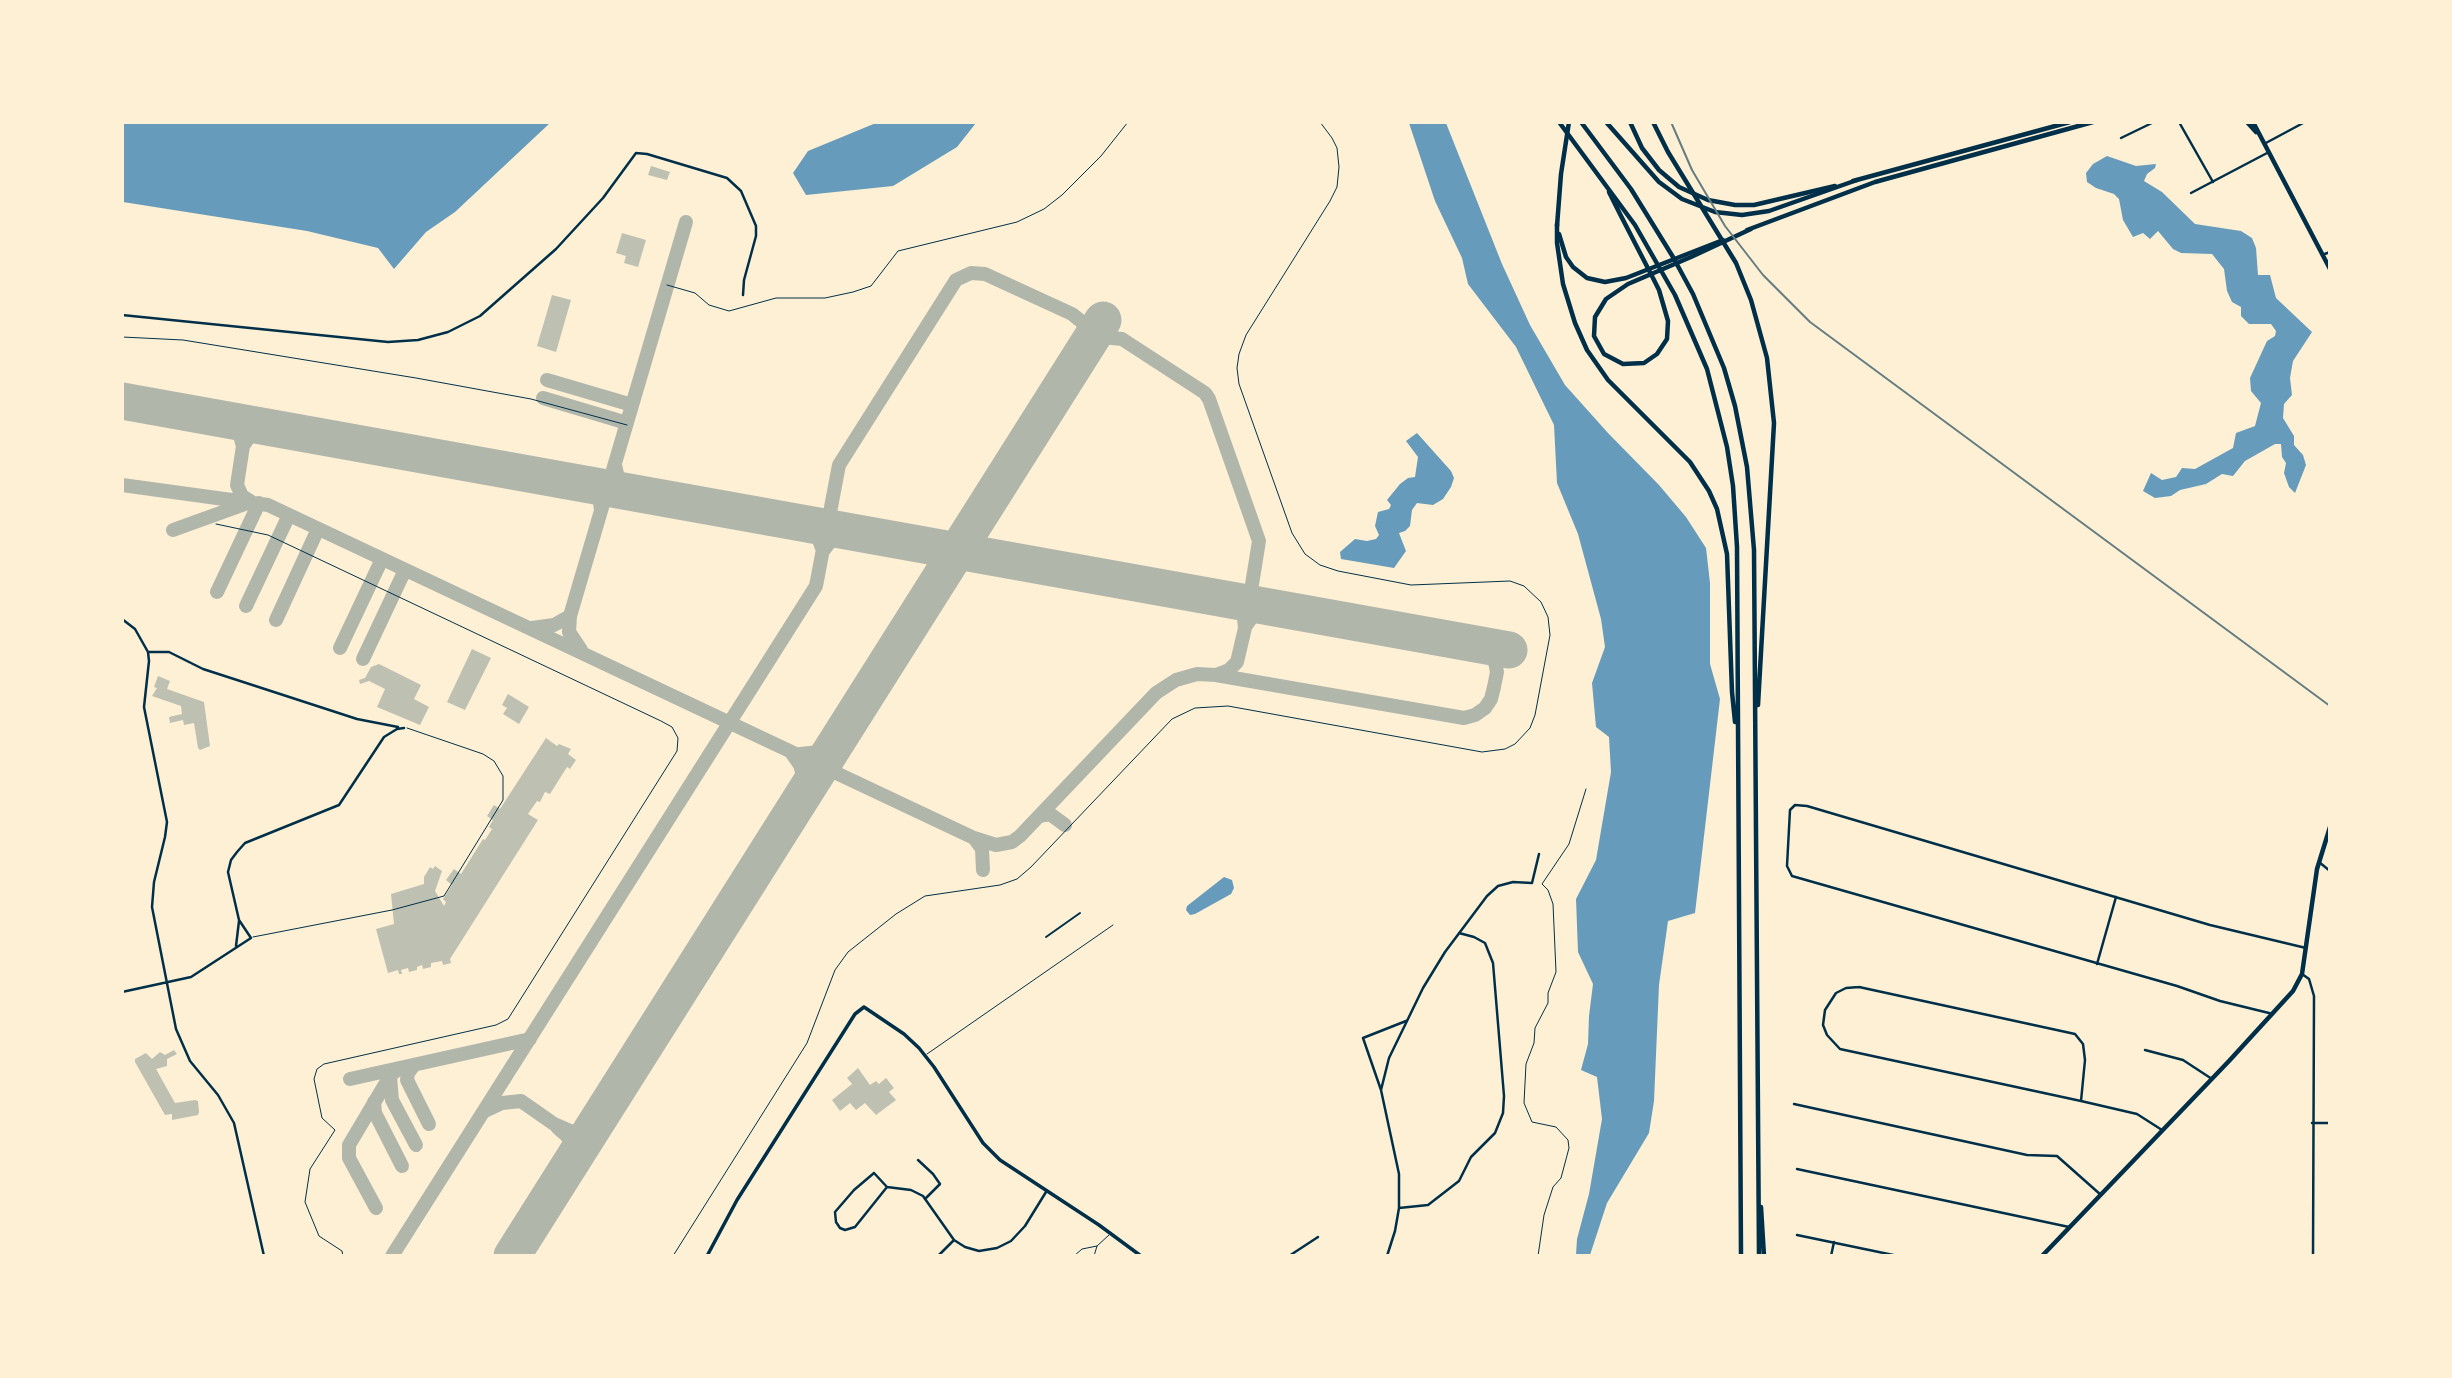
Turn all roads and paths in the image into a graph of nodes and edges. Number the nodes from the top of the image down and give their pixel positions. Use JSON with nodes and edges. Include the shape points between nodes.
{"nodes":[{"id":1,"x":1128,"y":122,"type":"edge"},
{"id":2,"x":1321,"y":122,"type":"edge"},
{"id":3,"x":1559,"y":122,"type":"edge"},
{"id":4,"x":1569,"y":122,"type":"edge"},
{"id":5,"x":1581,"y":122,"type":"edge"},
{"id":6,"x":1606,"y":122,"type":"edge"},
{"id":7,"x":1630,"y":122,"type":"edge"},
{"id":8,"x":1653,"y":122,"type":"edge"},
{"id":9,"x":2070,"y":122,"type":"edge"},
{"id":10,"x":2093,"y":122,"type":"edge"},
{"id":11,"x":2154,"y":122,"type":"edge"},
{"id":12,"x":2179,"y":122,"type":"edge"},
{"id":13,"x":2247,"y":122,"type":"edge"},
{"id":14,"x":2253,"y":122,"type":"edge"},
{"id":15,"x":2305,"y":122,"type":"edge"},
{"id":16,"x":2121,"y":138,"type":"dead end"},
{"id":17,"x":2263,"y":141,"type":"junction"},
{"id":18,"x":2269,"y":152,"type":"junction"},
{"id":19,"x":1600,"y":175,"type":"junction"},
{"id":20,"x":1857,"y":180,"type":"junction"},
{"id":21,"x":2213,"y":182,"type":"junction"},
{"id":22,"x":2191,"y":193,"type":"dead end"},
{"id":23,"x":1557,"y":224,"type":"junction"},
{"id":24,"x":2329,"y":252,"type":"edge"},
{"id":25,"x":2322,"y":256,"type":"junction"},
{"id":26,"x":2329,"y":269,"type":"edge"},
{"id":27,"x":1627,"y":281,"type":"junction"},
{"id":28,"x":667,"y":285,"type":"dead end"},
{"id":29,"x":743,"y":295,"type":"dead end"},
{"id":30,"x":122,"y":315,"type":"edge"},
{"id":31,"x":122,"y":337,"type":"edge"},
{"id":32,"x":626,"y":425,"type":"dead end"},
{"id":33,"x":216,"y":524,"type":"dead end"},
{"id":34,"x":122,"y":619,"type":"edge"},
{"id":35,"x":148,"y":652,"type":"junction"},
{"id":36,"x":404,"y":728,"type":"junction"},
{"id":37,"x":1737,"y":730,"type":"junction"},
{"id":38,"x":1755,"y":765,"type":"junction"},
{"id":39,"x":1586,"y":789,"type":"dead end"},
{"id":40,"x":2329,"y":827,"type":"edge"},
{"id":41,"x":1539,"y":854,"type":"dead end"},
{"id":42,"x":2319,"y":862,"type":"junction"},
{"id":43,"x":2329,"y":871,"type":"edge"},
{"id":44,"x":2116,"y":897,"type":"junction"},
{"id":45,"x":1080,"y":913,"type":"dead end"},
{"id":46,"x":239,"y":920,"type":"junction"},
{"id":47,"x":1113,"y":925,"type":"dead end"},
{"id":48,"x":1459,"y":933,"type":"junction"},
{"id":49,"x":1046,"y":937,"type":"dead end"},
{"id":50,"x":251,"y":938,"type":"junction"},
{"id":51,"x":236,"y":946,"type":"junction"},
{"id":52,"x":2306,"y":948,"type":"junction"},
{"id":53,"x":2097,"y":964,"type":"junction"},
{"id":54,"x":2302,"y":974,"type":"junction"},
{"id":55,"x":167,"y":982,"type":"junction"},
{"id":56,"x":122,"y":992,"type":"edge"},
{"id":57,"x":2273,"y":1014,"type":"junction"},
{"id":58,"x":1406,"y":1021,"type":"junction"},
{"id":59,"x":2145,"y":1049,"type":"dead end"},
{"id":60,"x":926,"y":1056,"type":"junction"},
{"id":61,"x":2211,"y":1079,"type":"junction"},
{"id":62,"x":1381,"y":1090,"type":"junction"},
{"id":63,"x":2081,"y":1101,"type":"junction"},
{"id":64,"x":1794,"y":1104,"type":"dead end"},
{"id":65,"x":2312,"y":1123,"type":"junction"},
{"id":66,"x":2329,"y":1123,"type":"edge"},
{"id":67,"x":2162,"y":1130,"type":"junction"},
{"id":68,"x":918,"y":1160,"type":"dead end"},
{"id":69,"x":1797,"y":1169,"type":"dead end"},
{"id":70,"x":887,"y":1187,"type":"junction"},
{"id":71,"x":1046,"y":1192,"type":"junction"},
{"id":72,"x":2101,"y":1195,"type":"junction"},
{"id":73,"x":925,"y":1199,"type":"junction"},
{"id":74,"x":1399,"y":1208,"type":"junction"},
{"id":75,"x":2069,"y":1227,"type":"junction"},
{"id":76,"x":1110,"y":1233,"type":"junction"},
{"id":77,"x":1797,"y":1235,"type":"dead end"},
{"id":78,"x":1318,"y":1237,"type":"dead end"},
{"id":79,"x":954,"y":1240,"type":"junction"},
{"id":80,"x":1834,"y":1242,"type":"junction"},
{"id":81,"x":1097,"y":1246,"type":"junction"},
{"id":82,"x":1741,"y":1254,"type":"edge"},
{"id":83,"x":264,"y":1255,"type":"edge"},
{"id":84,"x":343,"y":1255,"type":"edge"},
{"id":85,"x":673,"y":1255,"type":"edge"},
{"id":86,"x":707,"y":1255,"type":"edge"},
{"id":87,"x":893,"y":1255,"type":"edge"},
{"id":88,"x":900,"y":1255,"type":"edge"},
{"id":89,"x":939,"y":1255,"type":"edge"},
{"id":90,"x":1035,"y":1255,"type":"edge"},
{"id":91,"x":1047,"y":1255,"type":"edge"},
{"id":92,"x":1074,"y":1255,"type":"edge"},
{"id":93,"x":1094,"y":1255,"type":"edge"},
{"id":94,"x":1141,"y":1255,"type":"edge"},
{"id":95,"x":1289,"y":1255,"type":"edge"},
{"id":96,"x":1387,"y":1255,"type":"edge"},
{"id":97,"x":1538,"y":1255,"type":"edge"},
{"id":98,"x":1761,"y":1255,"type":"edge"},
{"id":99,"x":1832,"y":1255,"type":"edge"},
{"id":100,"x":1898,"y":1255,"type":"edge"},
{"id":101,"x":2042,"y":1255,"type":"edge"},
{"id":102,"x":2313,"y":1255,"type":"edge"}],
"edges":[{"from":1,"to":28,"type":"lane","via":[[1052,204],[1017,222],[898,251],[871,286],[825,298],[776,298],[729,312],[709,305],[695,293]]},
{"from":2,"to":85,"type":"lane","via":[[1337,149],[1337,187],[1241,345],[1239,384],[1292,534],[1305,554],[1320,565],[1411,585],[1510,581],[1524,586],[1541,602],[1550,635],[1530,728],[1505,749],[1482,752],[1228,706],[1195,708],[1172,719],[1017,878],[1000,886],[925,895],[848,952],[835,970],[807,1043]]},
{"from":3,"to":19,"type":"main road"},
{"from":4,"to":23,"type":"main road"},
{"from":5,"to":38,"type":"main road","via":[[1626,181],[1674,257],[1710,330],[1732,397],[1752,509]]},
{"from":6,"to":20,"type":"main road","via":[[1659,182],[1707,209],[1732,214],[1769,211]]},
{"from":7,"to":20,"type":"main road","via":[[1652,163],[1679,187],[1727,204],[1773,202]]},
{"from":8,"to":38,"type":"main road","via":[[1736,263],[1758,321],[1770,371],[1773,437]]},
{"from":9,"to":20,"type":"main road"},
{"from":10,"to":27,"type":"main road","via":[[1875,182]]},
{"from":11,"to":16,"type":"street"},
{"from":12,"to":21,"type":"street"},
{"from":13,"to":17,"type":"main road"},
{"from":14,"to":17,"type":"main road"},
{"from":15,"to":17,"type":"street"},
{"from":17,"to":18,"type":"main road"},
{"from":18,"to":21,"type":"street"},
{"from":18,"to":25,"type":"main road"},
{"from":19,"to":27,"type":"main road","via":[[1659,290],[1668,321],[1661,350],[1633,365],[1608,358],[1593,332],[1602,303]]},
{"from":19,"to":37,"type":"main road","via":[[1675,295],[1718,407],[1737,527]]},
{"from":21,"to":22,"type":"street"},
{"from":23,"to":27,"type":"main road","via":[[1566,257],[1578,272],[1599,281]]},
{"from":23,"to":37,"type":"main road","via":[[1563,284],[1587,350],[1608,380],[1690,462],[1717,509],[1727,554]]},
{"from":24,"to":25,"type":"street"},
{"from":25,"to":26,"type":"main road"},
{"from":29,"to":30,"type":"street","via":[[756,226],[741,191],[727,178],[636,153],[556,249],[480,316],[448,332],[387,342]]},
{"from":31,"to":32,"type":"lane","via":[[183,340],[416,378],[531,399]]},
{"from":33,"to":84,"type":"lane","via":[[268,535],[661,721],[672,727],[678,738],[677,751],[508,1019],[324,1064],[315,1071],[322,1118],[334,1130],[310,1169],[306,1202],[319,1236]]},
{"from":34,"to":35,"type":"street","via":[[135,629]]},
{"from":35,"to":36,"type":"street","via":[[169,652],[203,669],[357,719]]},
{"from":35,"to":55,"type":"street","via":[[144,708],[167,822],[152,907]]},
{"from":36,"to":46,"type":"street","via":[[384,737],[339,805],[246,843],[237,852],[228,872]]},
{"from":36,"to":50,"type":"lane","via":[[483,754],[503,776],[503,800],[444,895]]},
{"from":37,"to":82,"type":"main road"},
{"from":38,"to":98,"type":"main road"},
{"from":39,"to":97,"type":"path","via":[[1569,844],[1542,884],[1553,904],[1556,972],[1535,1028],[1526,1065],[1524,1103],[1532,1122],[1556,1127],[1569,1147],[1562,1178],[1552,1187]]},
{"from":40,"to":42,"type":"main road"},
{"from":41,"to":48,"type":"street","via":[[1532,884],[1498,886]]},
{"from":42,"to":43,"type":"street"},
{"from":42,"to":52,"type":"main road"},
{"from":44,"to":52,"type":"street"},
{"from":44,"to":53,"type":"street"},
{"from":44,"to":53,"type":"street","via":[[1807,806],[1790,810],[1788,871],[1792,876]]},
{"from":45,"to":49,"type":"street"},
{"from":46,"to":50,"type":"street"},
{"from":46,"to":51,"type":"street"},
{"from":47,"to":60,"type":"lane"},
{"from":48,"to":58,"type":"street"},
{"from":48,"to":74,"type":"street","via":[[1485,943],[1493,963],[1503,1113],[1495,1133],[1471,1157],[1459,1181],[1428,1205]]},
{"from":50,"to":51,"type":"street"},
{"from":51,"to":55,"type":"street","via":[[200,972]]},
{"from":52,"to":54,"type":"main road"},
{"from":53,"to":57,"type":"street"},
{"from":54,"to":57,"type":"main road"},
{"from":54,"to":65,"type":"street","via":[[2315,996]]},
{"from":55,"to":56,"type":"street"},
{"from":55,"to":83,"type":"street","via":[[184,1051],[234,1124]]},
{"from":57,"to":61,"type":"main road"},
{"from":58,"to":62,"type":"street"},
{"from":58,"to":62,"type":"street","via":[[1363,1038]]},
{"from":59,"to":61,"type":"street","via":[[2183,1060]]},
{"from":60,"to":71,"type":"street","via":[[982,1143]]},
{"from":60,"to":86,"type":"street","via":[[904,1034],[864,1007],[855,1014]]},
{"from":61,"to":67,"type":"main road"},
{"from":62,"to":74,"type":"street","via":[[1399,1174]]},
{"from":63,"to":63,"type":"street","via":[[1846,1052],[1826,1035],[1825,1010],[1836,993],[1859,987],[2068,1031],[2083,1044]]},
{"from":63,"to":67,"type":"street","via":[[2137,1114]]},
{"from":64,"to":72,"type":"street","via":[[2027,1155],[2057,1156]]},
{"from":65,"to":66,"type":"street"},
{"from":65,"to":102,"type":"street"},
{"from":67,"to":72,"type":"main road"},
{"from":68,"to":73,"type":"street","via":[[940,1184]]},
{"from":69,"to":75,"type":"street"},
{"from":70,"to":70,"type":"street","via":[[874,1173],[865,1180],[835,1212],[840,1228],[855,1227]]},
{"from":70,"to":73,"type":"street","via":[[911,1190]]},
{"from":71,"to":76,"type":"street"},
{"from":71,"to":79,"type":"street","via":[[1019,1234],[1002,1246],[978,1251]]},
{"from":72,"to":75,"type":"main road"},
{"from":73,"to":79,"type":"street"},
{"from":74,"to":96,"type":"street"},
{"from":75,"to":101,"type":"main road"},
{"from":76,"to":81,"type":"lane"},
{"from":76,"to":94,"type":"street"},
{"from":77,"to":80,"type":"street"},
{"from":78,"to":95,"type":"street"},
{"from":79,"to":89,"type":"street"},
{"from":80,"to":99,"type":"street"},
{"from":80,"to":100,"type":"street"},
{"from":81,"to":92,"type":"lane"},
{"from":81,"to":93,"type":"lane"},
{"from":87,"to":88,"type":"street"},
{"from":90,"to":91,"type":"lane"}]}
